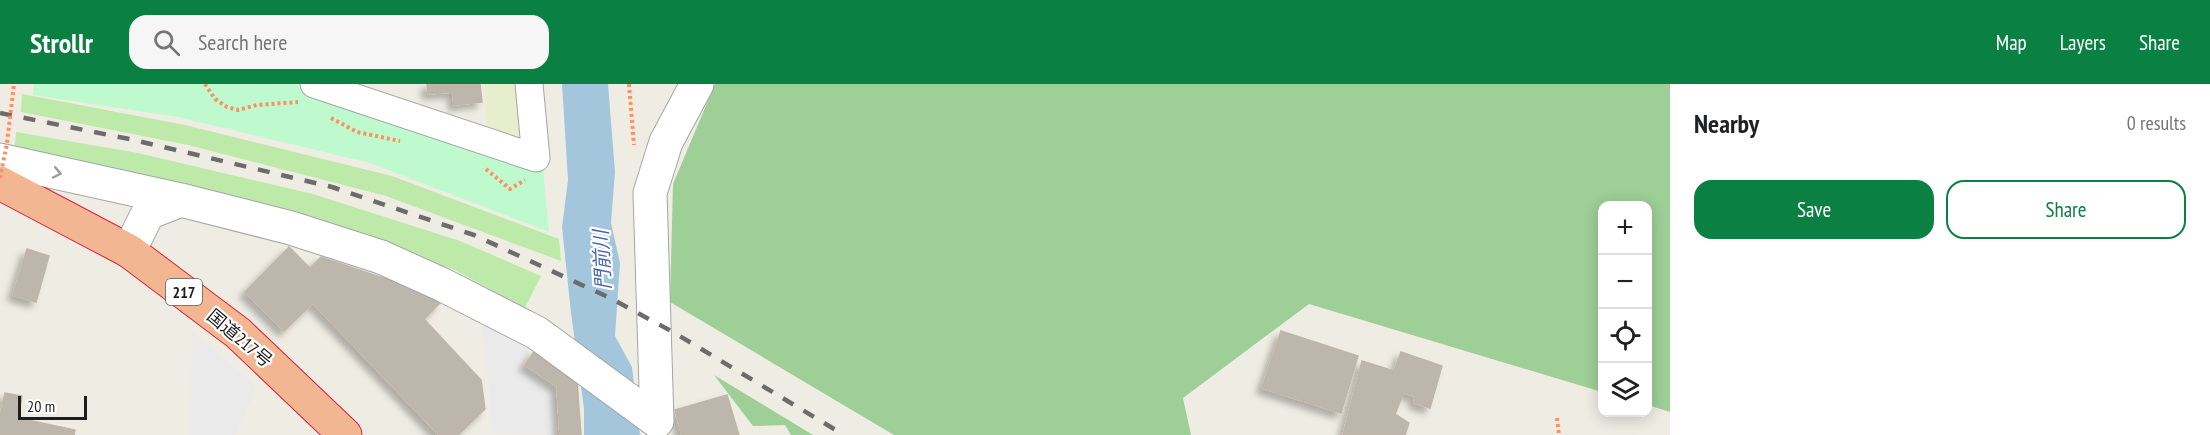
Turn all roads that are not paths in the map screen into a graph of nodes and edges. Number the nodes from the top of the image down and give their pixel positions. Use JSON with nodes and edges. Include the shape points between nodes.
{"nodes":[{"id":1,"x":529,"y":84,"type":"edge"},
{"id":2,"x":696,"y":84,"type":"edge"},
{"id":3,"x":309,"y":93,"type":"edge"},
{"id":4,"x":0,"y":160,"type":"edge"},
{"id":5,"x":0,"y":183,"type":"edge"},
{"id":6,"x":181,"y":200,"type":"junction"},
{"id":7,"x":129,"y":250,"type":"junction"},
{"id":8,"x":653,"y":421,"type":"edge"},
{"id":9,"x":345,"y":435,"type":"edge"}],
"edges":[{"from":1,"to":3,"type":"street","via":[[536,158]]},
{"from":2,"to":8,"type":"street","via":[[666,142],[650,193]]},
{"from":4,"to":6,"type":"street","one_way":true},
{"from":5,"to":7,"type":"highway","name":"国道217号","number":"217"},
{"from":6,"to":7,"type":"street","via":[[148,213]]},
{"from":6,"to":8,"type":"street","via":[[291,228],[381,257],[443,285],[537,333]]},
{"from":7,"to":9,"type":"highway","name":"国道217号","number":"217","via":[[238,333]]}]}
